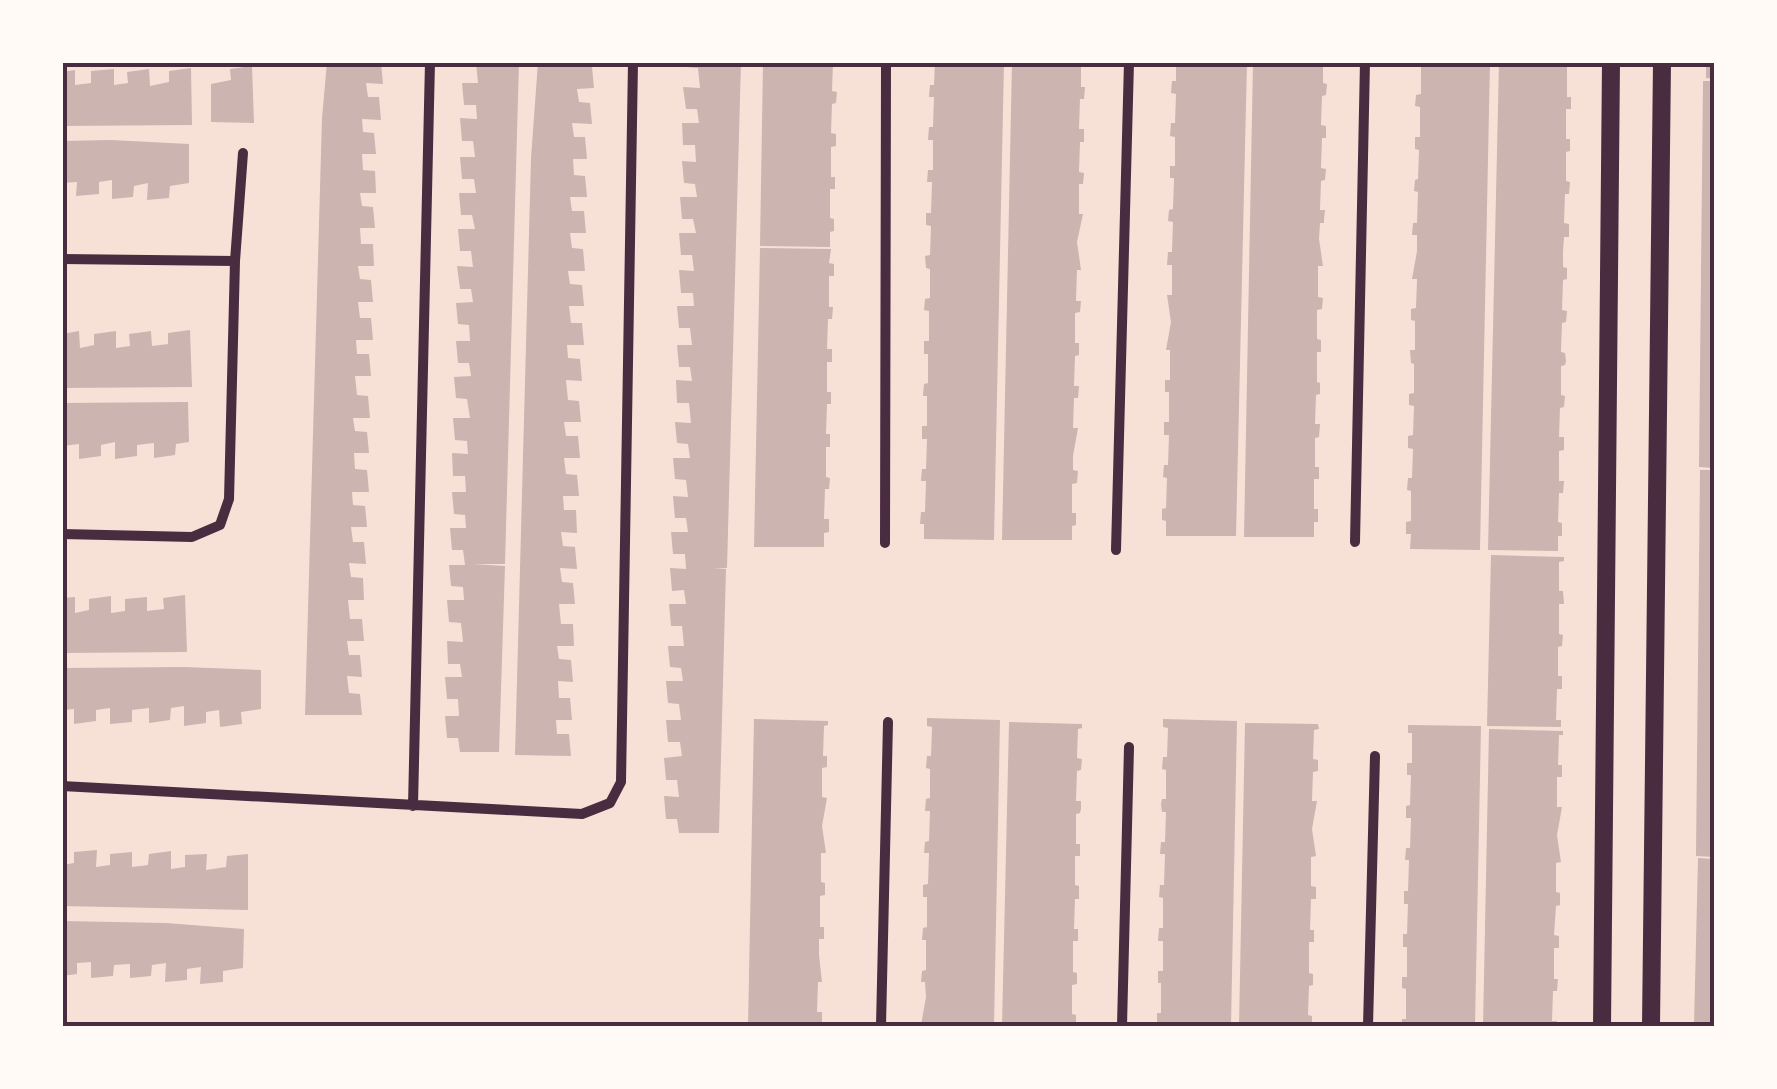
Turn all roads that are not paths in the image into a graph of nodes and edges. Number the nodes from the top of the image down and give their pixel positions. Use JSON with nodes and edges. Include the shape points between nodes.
{"nodes":[{"id":1,"x":430,"y":62,"type":"edge"},
{"id":2,"x":633,"y":62,"type":"edge"},
{"id":3,"x":886,"y":62,"type":"edge"},
{"id":4,"x":1129,"y":62,"type":"edge"},
{"id":5,"x":1365,"y":62,"type":"edge"},
{"id":6,"x":1611,"y":62,"type":"edge"},
{"id":7,"x":1662,"y":62,"type":"edge"},
{"id":8,"x":243,"y":152,"type":"dead end"},
{"id":9,"x":62,"y":259,"type":"edge"},
{"id":10,"x":235,"y":260,"type":"junction"},
{"id":11,"x":62,"y":534,"type":"edge"},
{"id":12,"x":1355,"y":542,"type":"dead end"},
{"id":13,"x":884,"y":543,"type":"dead end"},
{"id":14,"x":1116,"y":550,"type":"dead end"},
{"id":15,"x":888,"y":722,"type":"dead end"},
{"id":16,"x":1129,"y":747,"type":"dead end"},
{"id":17,"x":1374,"y":756,"type":"dead end"},
{"id":18,"x":62,"y":786,"type":"edge"},
{"id":19,"x":413,"y":806,"type":"junction"},
{"id":20,"x":881,"y":1026,"type":"edge"},
{"id":21,"x":1122,"y":1026,"type":"edge"},
{"id":22,"x":1368,"y":1026,"type":"edge"},
{"id":23,"x":1602,"y":1026,"type":"edge"},
{"id":24,"x":1650,"y":1026,"type":"edge"}],
"edges":[{"from":1,"to":19,"type":"street"},
{"from":2,"to":19,"type":"street","via":[[621,782],[610,803],[582,814]]},
{"from":3,"to":13,"type":"street"},
{"from":4,"to":14,"type":"street"},
{"from":5,"to":12,"type":"street"},
{"from":6,"to":23,"type":"street"},
{"from":7,"to":24,"type":"street"},
{"from":8,"to":10,"type":"street"},
{"from":9,"to":10,"type":"street"},
{"from":10,"to":11,"type":"street","via":[[229,499],[220,525],[192,537]]},
{"from":15,"to":20,"type":"street"},
{"from":16,"to":21,"type":"street"},
{"from":17,"to":22,"type":"street"},
{"from":18,"to":19,"type":"street"}]}
